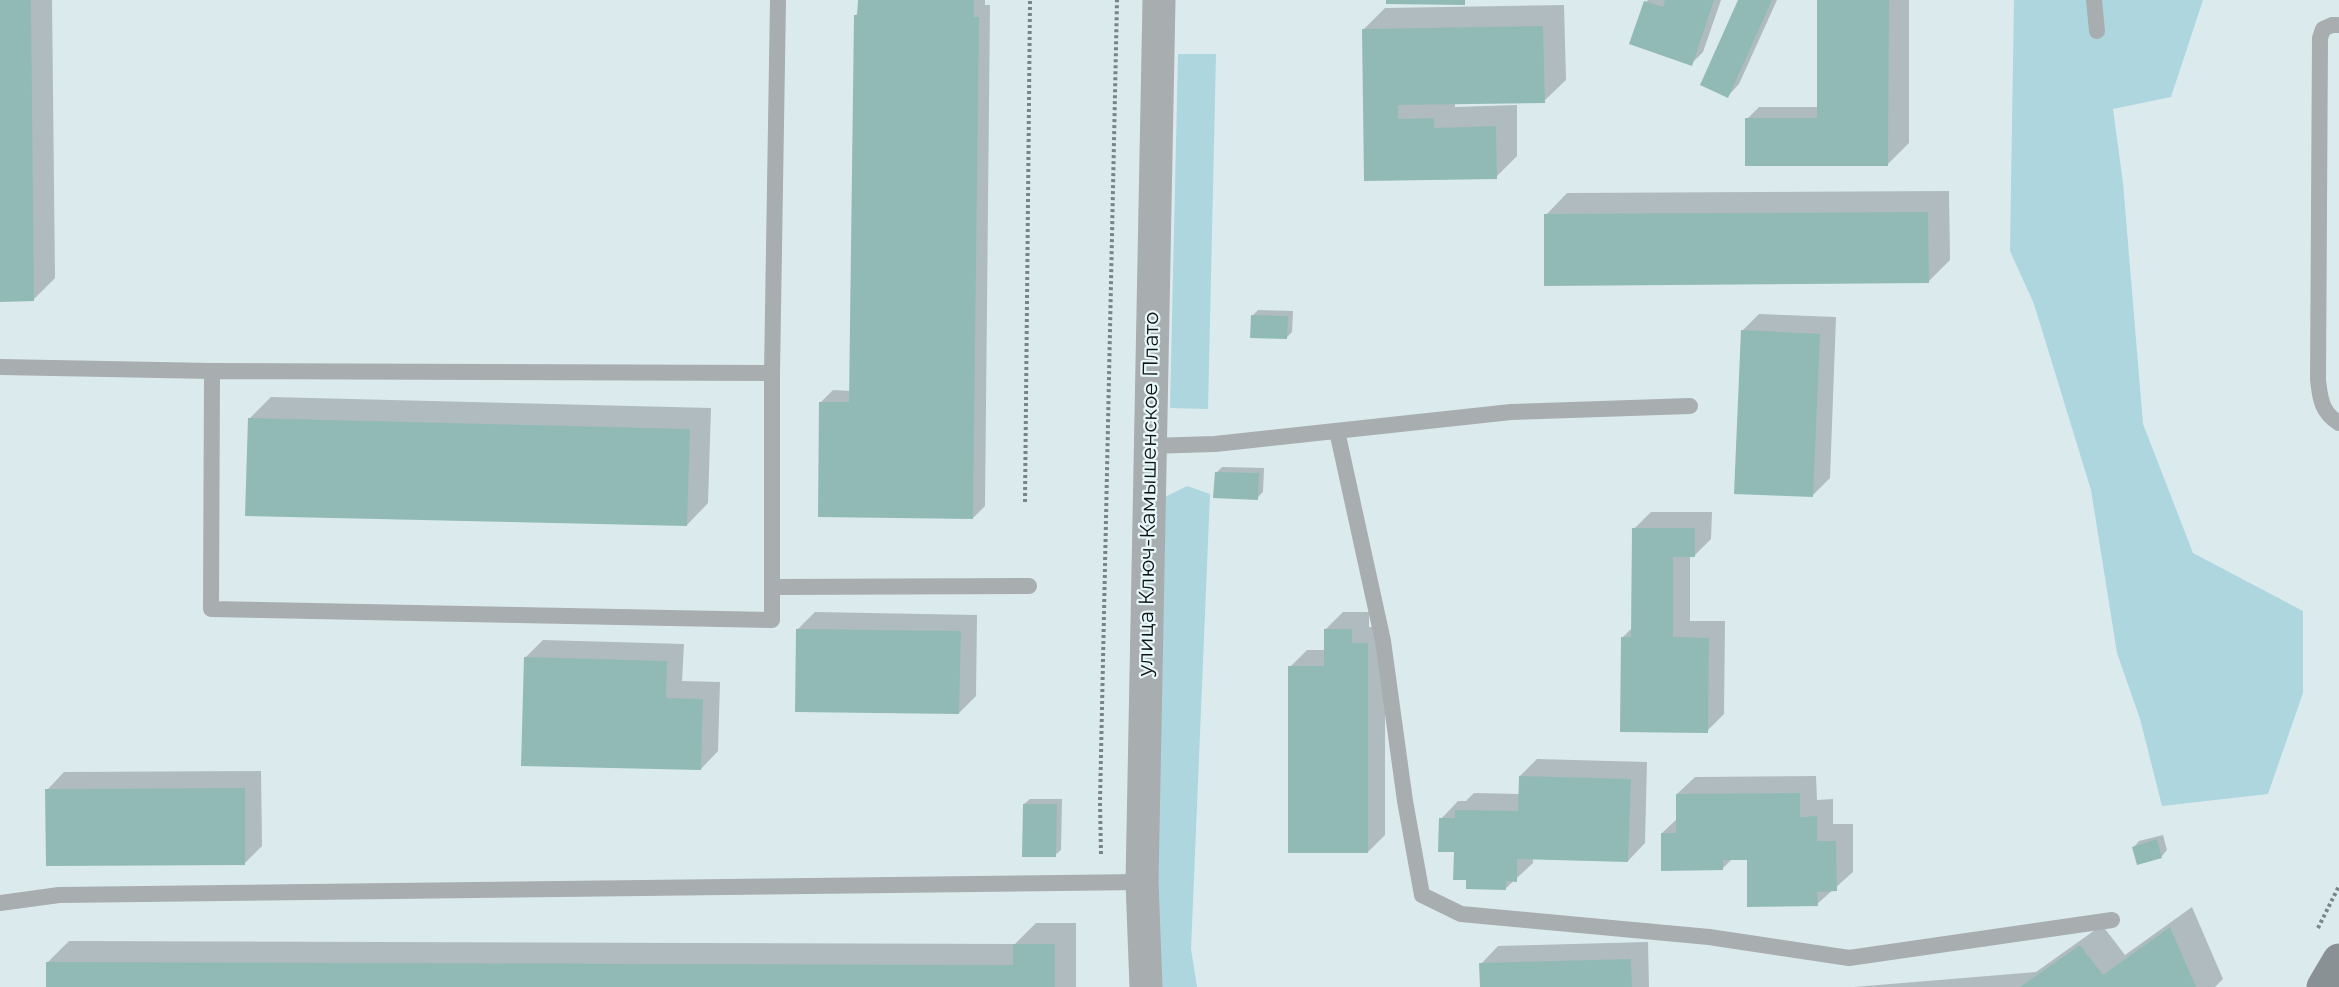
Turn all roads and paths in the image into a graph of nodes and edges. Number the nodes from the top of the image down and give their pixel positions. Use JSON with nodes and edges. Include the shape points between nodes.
{"nodes":[{"id":1,"x":778,"y":0,"type":"edge"},
{"id":2,"x":1030,"y":0,"type":"edge"},
{"id":3,"x":1117,"y":0,"type":"edge"},
{"id":4,"x":1159,"y":0,"type":"edge"},
{"id":5,"x":2094,"y":0,"type":"edge"},
{"id":6,"x":2339,"y":25,"type":"edge"},
{"id":7,"x":2097,"y":32,"type":"dead end"},
{"id":8,"x":0,"y":367,"type":"edge"},
{"id":9,"x":212,"y":371,"type":"junction"},
{"id":10,"x":772,"y":373,"type":"junction"},
{"id":11,"x":1690,"y":406,"type":"dead end"},
{"id":12,"x":2339,"y":423,"type":"edge"},
{"id":13,"x":1337,"y":431,"type":"junction"},
{"id":14,"x":1149,"y":446,"type":"junction"},
{"id":15,"x":1025,"y":502,"type":"dead end"},
{"id":16,"x":1029,"y":586,"type":"dead end"},
{"id":17,"x":772,"y":587,"type":"junction"},
{"id":18,"x":1101,"y":882,"type":"junction"},
{"id":19,"x":1142,"y":882,"type":"junction"},
{"id":20,"x":0,"y":903,"type":"edge"},
{"id":21,"x":2112,"y":920,"type":"dead end"},
{"id":22,"x":2339,"y":960,"type":"edge"},
{"id":23,"x":1146,"y":987,"type":"edge"},
{"id":24,"x":2323,"y":987,"type":"edge"}],
"edges":[{"from":1,"to":10,"type":"lane"},
{"from":2,"to":15,"type":"path"},
{"from":3,"to":18,"type":"path"},
{"from":4,"to":14,"type":"street","name":"улица Ключ-Камышенское Плато"},
{"from":5,"to":7,"type":"lane"},
{"from":6,"to":12,"type":"lane","via":[[2324,30],[2320,38],[2318,380],[2320,399],[2328,416]]},
{"from":8,"to":9,"type":"lane"},
{"from":9,"to":10,"type":"lane"},
{"from":9,"to":17,"type":"lane","via":[[210,609],[772,620]]},
{"from":10,"to":17,"type":"lane"},
{"from":11,"to":13,"type":"lane","via":[[1511,412]]},
{"from":13,"to":14,"type":"lane","via":[[1215,444]]},
{"from":13,"to":21,"type":"lane","via":[[1383,641],[1422,895],[1461,914],[1709,937],[1849,958]]},
{"from":14,"to":19,"type":"street","name":"улица Ключ-Камышенское Плато"},
{"from":16,"to":17,"type":"lane"},
{"from":18,"to":19,"type":"lane"},
{"from":18,"to":20,"type":"lane","via":[[71,895]]},
{"from":19,"to":23,"type":"street","name":"улица Ключ-Камышенское Плато"},
{"from":22,"to":24,"type":"main road"}]}
